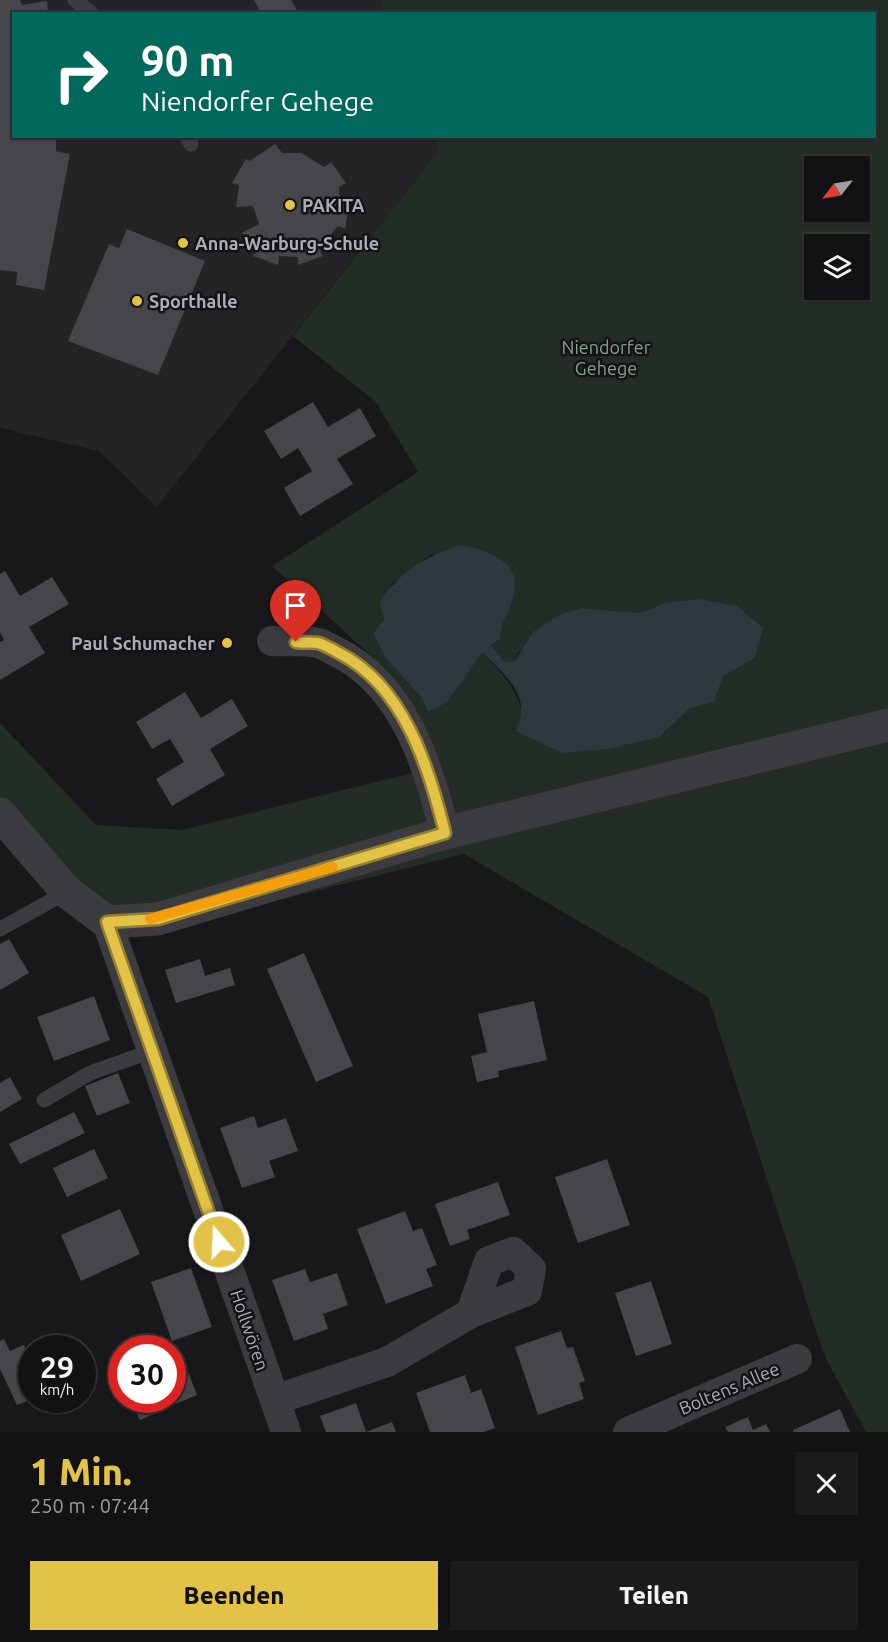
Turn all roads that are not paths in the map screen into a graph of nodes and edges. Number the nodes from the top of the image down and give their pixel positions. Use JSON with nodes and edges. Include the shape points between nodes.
{"nodes":[{"id":1,"x":75,"y":0,"type":"edge"},
{"id":2,"x":90,"y":12,"type":"edge"},
{"id":3,"x":272,"y":641,"type":"dead end"},
{"id":4,"x":888,"y":725,"type":"edge"},
{"id":5,"x":0,"y":814,"type":"edge"},
{"id":6,"x":445,"y":833,"type":"junction"},
{"id":7,"x":68,"y":892,"type":"junction"},
{"id":8,"x":107,"y":922,"type":"junction"},
{"id":9,"x":0,"y":928,"type":"edge"},
{"id":10,"x":152,"y":1051,"type":"junction"},
{"id":11,"x":44,"y":1100,"type":"dead end"},
{"id":12,"x":471,"y":1313,"type":"dead end"},
{"id":13,"x":797,"y":1359,"type":"dead end"},
{"id":14,"x":275,"y":1400,"type":"junction"},
{"id":15,"x":286,"y":1432,"type":"edge"},
{"id":16,"x":628,"y":1432,"type":"edge"}],
"edges":[{"from":1,"to":2,"type":"lane"},
{"from":3,"to":6,"type":"street","via":[[319,643],[355,661],[384,690],[408,726],[430,778]]},
{"from":4,"to":6,"type":"street"},
{"from":5,"to":7,"type":"street"},
{"from":6,"to":8,"type":"street","via":[[158,919]]},
{"from":7,"to":8,"type":"street"},
{"from":7,"to":9,"type":"lane"},
{"from":8,"to":10,"type":"street","name":"Hollwören"},
{"from":10,"to":11,"type":"lane","via":[[90,1073]]},
{"from":10,"to":14,"type":"street","name":"Hollwören"},
{"from":12,"to":14,"type":"street","via":[[387,1362]]},
{"from":13,"to":16,"type":"street","name":"Boltens Allee"},
{"from":14,"to":15,"type":"street","name":"Hollwören"}]}
